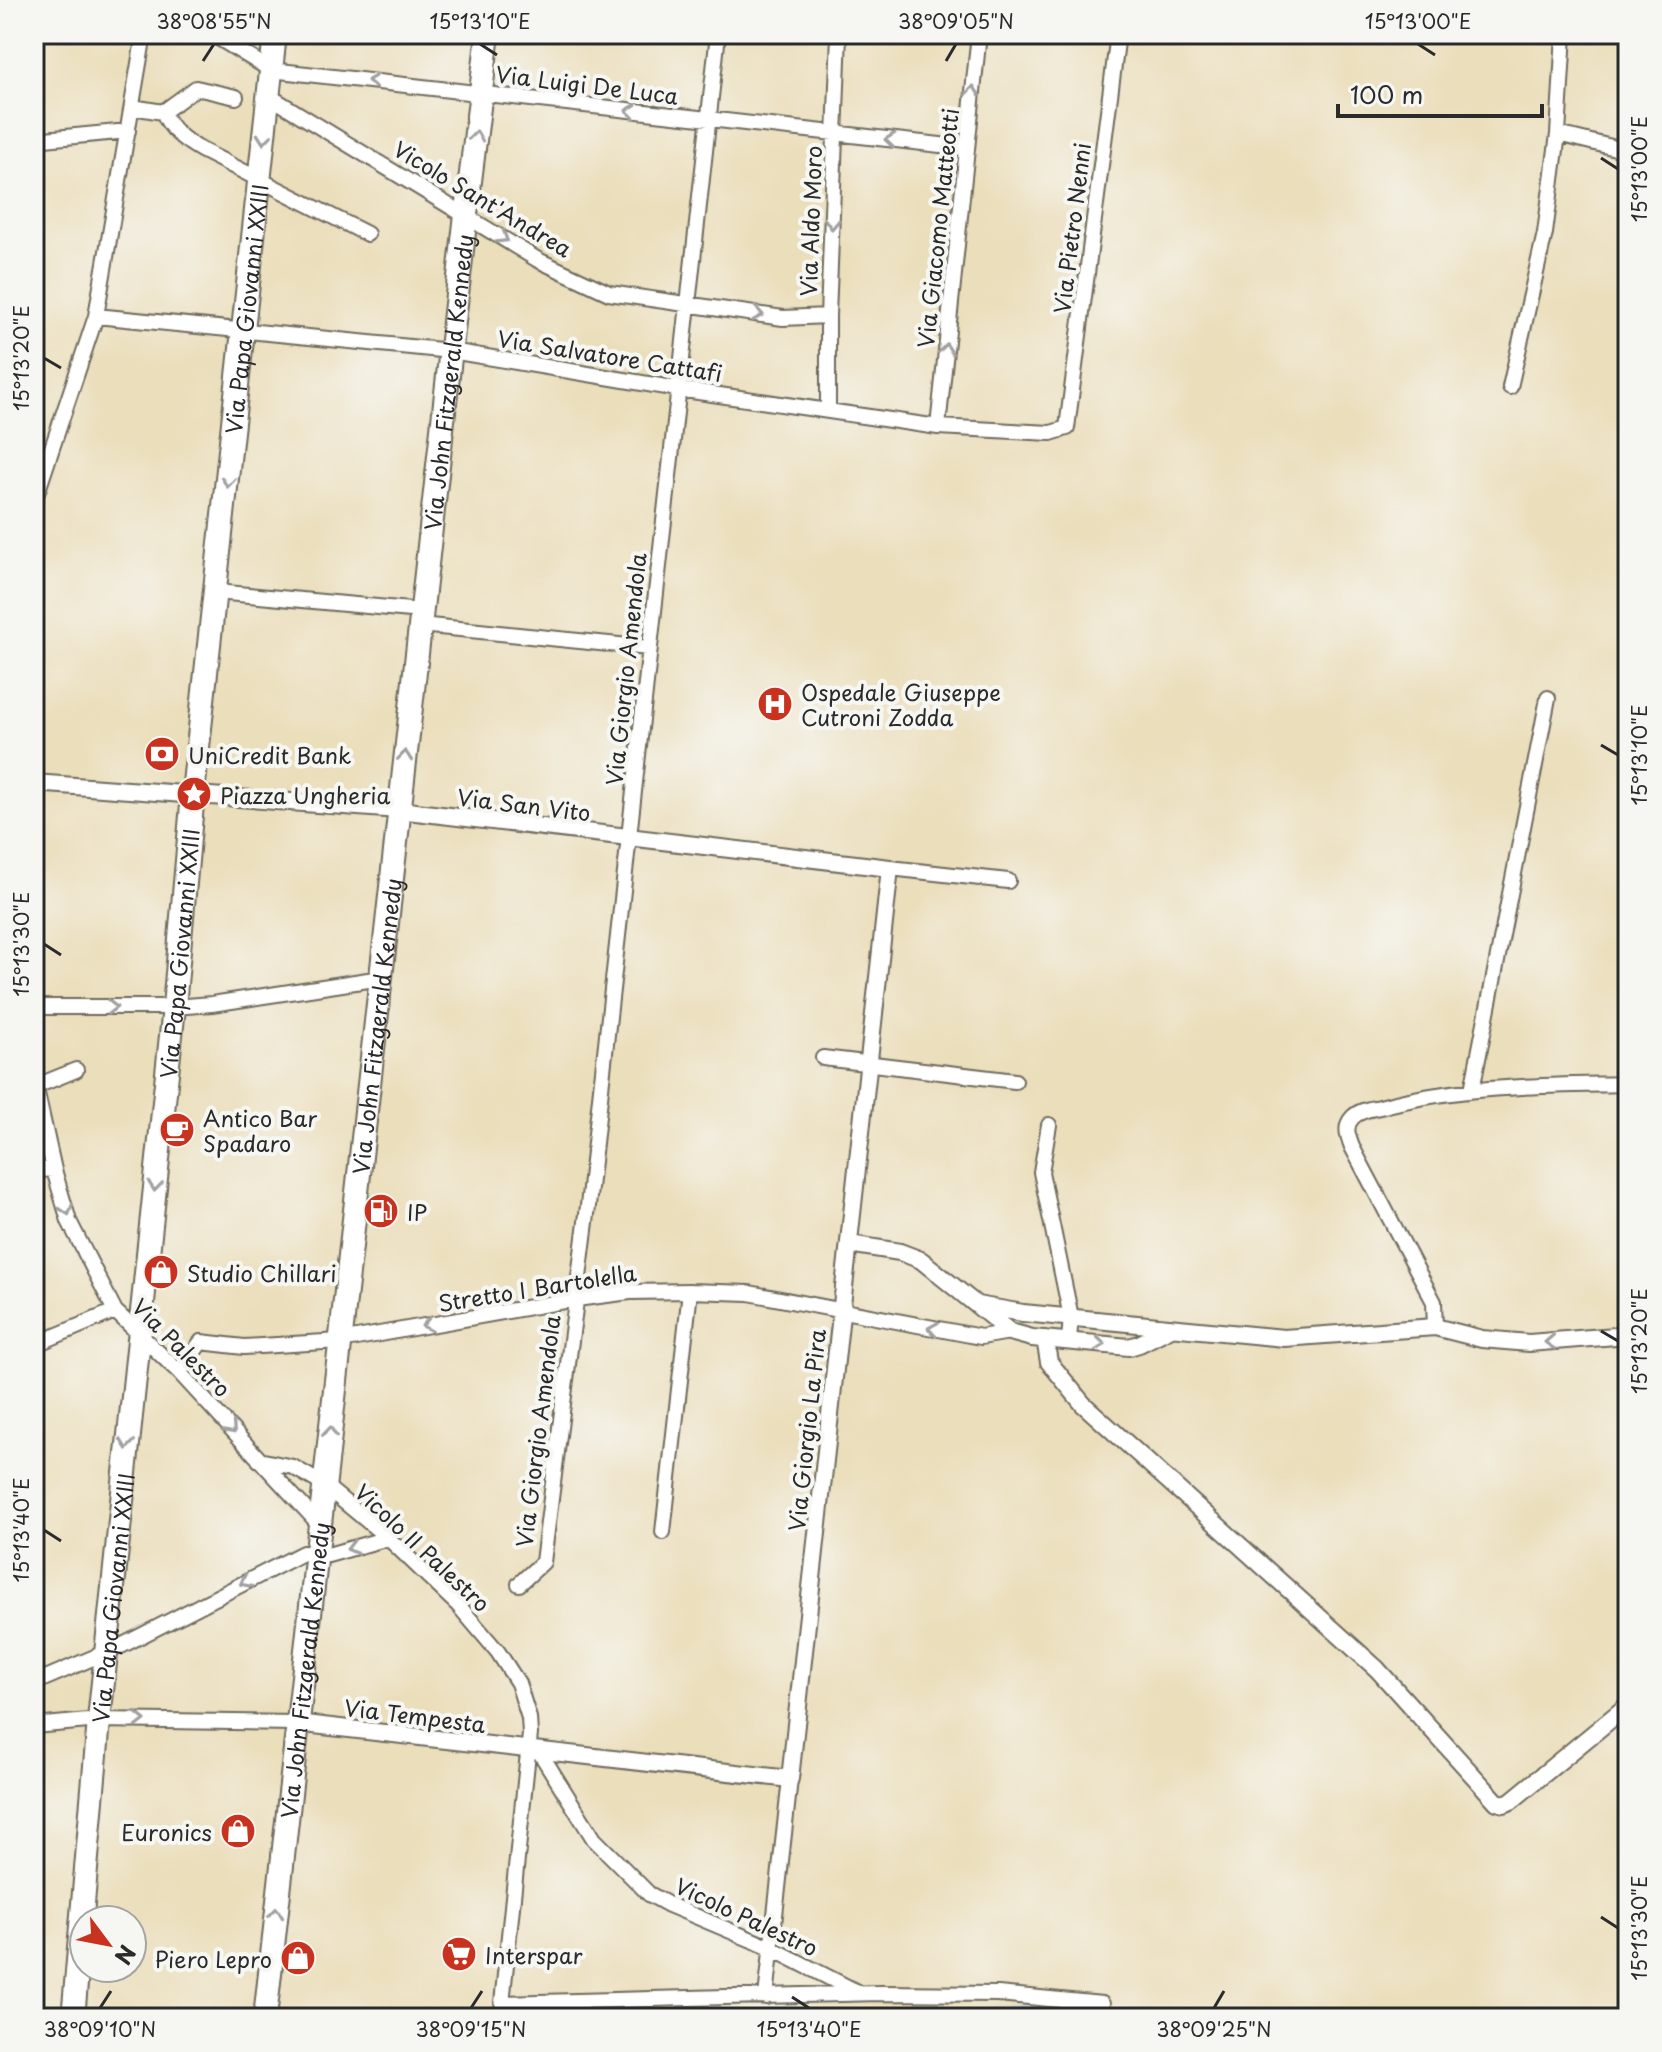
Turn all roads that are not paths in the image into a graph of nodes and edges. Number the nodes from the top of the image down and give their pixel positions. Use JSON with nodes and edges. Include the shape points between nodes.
{"nodes":[{"id":1,"x":144,"y":34,"type":"edge"},
{"id":2,"x":212,"y":34,"type":"edge"},
{"id":3,"x":275,"y":34,"type":"edge"},
{"id":4,"x":488,"y":34,"type":"edge"},
{"id":5,"x":718,"y":34,"type":"edge"},
{"id":6,"x":839,"y":34,"type":"edge"},
{"id":7,"x":979,"y":34,"type":"edge"},
{"id":8,"x":1118,"y":34,"type":"edge"},
{"id":9,"x":1564,"y":34,"type":"edge"},
{"id":10,"x":271,"y":70,"type":"junction"},
{"id":11,"x":481,"y":93,"type":"junction"},
{"id":12,"x":269,"y":96,"type":"junction"},
{"id":13,"x":236,"y":97,"type":"dead end"},
{"id":14,"x":132,"y":107,"type":"junction"},
{"id":15,"x":163,"y":112,"type":"junction"},
{"id":16,"x":708,"y":121,"type":"junction"},
{"id":17,"x":128,"y":131,"type":"junction"},
{"id":18,"x":835,"y":134,"type":"junction"},
{"id":19,"x":1558,"y":134,"type":"junction"},
{"id":20,"x":34,"y":140,"type":"edge"},
{"id":21,"x":967,"y":148,"type":"junction"},
{"id":22,"x":1628,"y":151,"type":"edge"},
{"id":23,"x":260,"y":180,"type":"junction"},
{"id":24,"x":466,"y":214,"type":"junction"},
{"id":25,"x":367,"y":234,"type":"dead end"},
{"id":26,"x":689,"y":304,"type":"junction"},
{"id":27,"x":96,"y":316,"type":"junction"},
{"id":28,"x":828,"y":316,"type":"junction"},
{"id":29,"x":244,"y":332,"type":"junction"},
{"id":30,"x":451,"y":351,"type":"junction"},
{"id":31,"x":1510,"y":387,"type":"dead end"},
{"id":32,"x":678,"y":389,"type":"junction"},
{"id":33,"x":828,"y":410,"type":"junction"},
{"id":34,"x":938,"y":427,"type":"junction"},
{"id":35,"x":1067,"y":428,"type":"joint"},
{"id":36,"x":34,"y":502,"type":"edge"},
{"id":37,"x":216,"y":592,"type":"junction"},
{"id":38,"x":421,"y":618,"type":"junction"},
{"id":39,"x":649,"y":648,"type":"junction"},
{"id":40,"x":1548,"y":698,"type":"dead end"},
{"id":41,"x":34,"y":783,"type":"edge"},
{"id":42,"x":193,"y":793,"type":"junction"},
{"id":43,"x":399,"y":810,"type":"junction"},
{"id":44,"x":628,"y":839,"type":"junction"},
{"id":45,"x":890,"y":868,"type":"junction"},
{"id":46,"x":1008,"y":881,"type":"dead end"},
{"id":47,"x":381,"y":978,"type":"junction"},
{"id":48,"x":34,"y":1007,"type":"edge"},
{"id":49,"x":174,"y":1007,"type":"junction"},
{"id":50,"x":823,"y":1058,"type":"dead end"},
{"id":51,"x":868,"y":1064,"type":"junction"},
{"id":52,"x":76,"y":1070,"type":"dead end"},
{"id":53,"x":1015,"y":1081,"type":"dead end"},
{"id":54,"x":1628,"y":1084,"type":"edge"},
{"id":55,"x":34,"y":1085,"type":"edge"},
{"id":56,"x":1472,"y":1090,"type":"junction"},
{"id":57,"x":1049,"y":1125,"type":"dead end"},
{"id":58,"x":34,"y":1169,"type":"edge"},
{"id":59,"x":54,"y":1170,"type":"junction"},
{"id":60,"x":849,"y":1244,"type":"junction"},
{"id":61,"x":690,"y":1291,"type":"junction"},
{"id":62,"x":576,"y":1299,"type":"junction"},
{"id":63,"x":977,"y":1305,"type":"junction"},
{"id":64,"x":841,"y":1309,"type":"junction"},
{"id":65,"x":115,"y":1311,"type":"junction"},
{"id":66,"x":1023,"y":1313,"type":"junction"},
{"id":67,"x":1071,"y":1317,"type":"junction"},
{"id":68,"x":1435,"y":1327,"type":"junction"},
{"id":69,"x":1171,"y":1328,"type":"junction"},
{"id":70,"x":138,"y":1334,"type":"junction"},
{"id":71,"x":1015,"y":1334,"type":"junction"},
{"id":72,"x":1628,"y":1335,"type":"edge"},
{"id":73,"x":1045,"y":1339,"type":"junction"},
{"id":74,"x":1069,"y":1340,"type":"junction"},
{"id":75,"x":340,"y":1341,"type":"junction"},
{"id":76,"x":34,"y":1345,"type":"edge"},
{"id":77,"x":179,"y":1372,"type":"junction"},
{"id":78,"x":259,"y":1460,"type":"junction"},
{"id":79,"x":324,"y":1485,"type":"junction"},
{"id":80,"x":319,"y":1524,"type":"junction"},
{"id":81,"x":663,"y":1532,"type":"dead end"},
{"id":82,"x":388,"y":1538,"type":"junction"},
{"id":83,"x":316,"y":1554,"type":"junction"},
{"id":84,"x":519,"y":1584,"type":"dead end"},
{"id":85,"x":107,"y":1651,"type":"junction"},
{"id":86,"x":34,"y":1683,"type":"edge"},
{"id":87,"x":1628,"y":1705,"type":"edge"},
{"id":88,"x":99,"y":1720,"type":"junction"},
{"id":89,"x":296,"y":1723,"type":"junction"},
{"id":90,"x":34,"y":1726,"type":"edge"},
{"id":91,"x":534,"y":1751,"type":"junction"},
{"id":92,"x":790,"y":1779,"type":"junction"},
{"id":93,"x":771,"y":1948,"type":"junction"},
{"id":94,"x":860,"y":1994,"type":"junction"},
{"id":95,"x":766,"y":1997,"type":"junction"},
{"id":96,"x":1102,"y":2004,"type":"dead end"},
{"id":97,"x":73,"y":2018,"type":"edge"},
{"id":98,"x":265,"y":2018,"type":"edge"}],
"edges":[{"from":1,"to":14,"type":"street"},
{"from":2,"to":10,"type":"street","name":"Via Luigi De Luca"},
{"from":3,"to":10,"type":"main road","name":"Via Papa Giovanni XXIII"},
{"from":4,"to":11,"type":"main road","name":"Via John Fitzgerald Kennedy"},
{"from":5,"to":16,"type":"street","name":"Via Giorgio Amendola"},
{"from":6,"to":18,"type":"street","name":"Via Aldo Moro"},
{"from":21,"to":7,"type":"street","name":"Via Giacomo Matteotti","one_way":true},
{"from":8,"to":35,"type":"street","name":"Via Pietro Nenni"},
{"from":9,"to":19,"type":"street"},
{"from":11,"to":10,"type":"street","name":"Via Luigi De Luca","one_way":true},
{"from":10,"to":12,"type":"main road","name":"Via Papa Giovanni XXIII"},
{"from":16,"to":11,"type":"street","name":"Via Luigi De Luca","one_way":true},
{"from":24,"to":11,"type":"main road","name":"Via John Fitzgerald Kennedy","one_way":true},
{"from":12,"to":23,"type":"main road","name":"Via Papa Giovanni XXIII","one_way":true},
{"from":12,"to":24,"type":"street","name":"Vicolo Sant'Andrea"},
{"from":13,"to":15,"type":"street","via":[[196,88]]},
{"from":14,"to":15,"type":"street"},
{"from":14,"to":17,"type":"street"},
{"from":15,"to":23,"type":"street","via":[[186,141]]},
{"from":16,"to":18,"type":"street","name":"Via Luigi De Luca"},
{"from":16,"to":26,"type":"street","name":"Via Giorgio Amendola"},
{"from":17,"to":20,"type":"street"},
{"from":17,"to":27,"type":"street"},
{"from":21,"to":18,"type":"street","name":"Via Luigi De Luca","one_way":true},
{"from":18,"to":28,"type":"street","name":"Via Aldo Moro","one_way":true},
{"from":19,"to":22,"type":"street"},
{"from":19,"to":31,"type":"street","via":[[1545,233]]},
{"from":34,"to":21,"type":"street","name":"Via Giacomo Matteotti","one_way":true},
{"from":23,"to":25,"type":"street"},
{"from":23,"to":29,"type":"main road","name":"Via Papa Giovanni XXIII"},
{"from":24,"to":26,"type":"street","name":"Vicolo Sant'Andrea","one_way":true,"via":[[538,260],[609,293]]},
{"from":24,"to":30,"type":"main road","name":"Via John Fitzgerald Kennedy"},
{"from":26,"to":28,"type":"street","name":"Vicolo Sant'Andrea","one_way":true,"via":[[783,318]]},
{"from":26,"to":32,"type":"street","name":"Via Giorgio Amendola"},
{"from":27,"to":29,"type":"street","name":"Via Salvatore Cattafi"},
{"from":27,"to":36,"type":"street"},
{"from":28,"to":33,"type":"street","name":"Via Aldo Moro"},
{"from":29,"to":30,"type":"street","name":"Via Salvatore Cattafi"},
{"from":29,"to":37,"type":"main road","name":"Via Papa Giovanni XXIII","one_way":true},
{"from":30,"to":32,"type":"street","name":"Via Salvatore Cattafi"},
{"from":30,"to":38,"type":"main road","name":"Via John Fitzgerald Kennedy"},
{"from":32,"to":33,"type":"street","name":"Via Salvatore Cattafi"},
{"from":32,"to":39,"type":"street","name":"Via Giorgio Amendola"},
{"from":33,"to":34,"type":"street","name":"Via Salvatore Cattafi"},
{"from":34,"to":35,"type":"street","name":"Via Salvatore Cattafi","via":[[1051,433]]},
{"from":37,"to":38,"type":"street"},
{"from":37,"to":42,"type":"main road","name":"Via Papa Giovanni XXIII"},
{"from":38,"to":39,"type":"street"},
{"from":43,"to":38,"type":"main road","name":"Via John Fitzgerald Kennedy","one_way":true},
{"from":39,"to":44,"type":"street","name":"Via Giorgio Amendola"},
{"from":40,"to":56,"type":"street"},
{"from":41,"to":42,"type":"street","name":"Via San Vito"},
{"from":42,"to":43,"type":"street","name":"Via San Vito"},
{"from":42,"to":49,"type":"main road","name":"Via Papa Giovanni XXIII"},
{"from":43,"to":44,"type":"street","name":"Via San Vito"},
{"from":43,"to":47,"type":"main road","name":"Via John Fitzgerald Kennedy"},
{"from":44,"to":45,"type":"street","name":"Via San Vito"},
{"from":44,"to":62,"type":"street","name":"Via Giorgio Amendola"},
{"from":45,"to":46,"type":"street","name":"Via San Vito"},
{"from":45,"to":51,"type":"street","name":"Via Giorgio La Pira"},
{"from":47,"to":49,"type":"street"},
{"from":47,"to":75,"type":"main road","name":"Via John Fitzgerald Kennedy"},
{"from":48,"to":49,"type":"street","one_way":true},
{"from":49,"to":70,"type":"main road","name":"Via Papa Giovanni XXIII","one_way":true},
{"from":50,"to":51,"type":"street"},
{"from":51,"to":53,"type":"street"},
{"from":51,"to":60,"type":"street","name":"Via Giorgio La Pira"},
{"from":52,"to":55,"type":"street"},
{"from":54,"to":56,"type":"street"},
{"from":55,"to":59,"type":"street","name":"Via Palestro"},
{"from":56,"to":68,"type":"street","via":[[1358,1112],[1346,1132],[1434,1302]]},
{"from":57,"to":67,"type":"street","via":[[1041,1172]]},
{"from":58,"to":59,"type":"street"},
{"from":59,"to":65,"type":"street","name":"Via Palestro","one_way":true,"via":[[69,1221]]},
{"from":60,"to":63,"type":"street","via":[[921,1260]]},
{"from":60,"to":64,"type":"street","name":"Via Giorgio La Pira"},
{"from":61,"to":62,"type":"street","name":"Stretto I Bartolella"},
{"from":61,"to":64,"type":"street","name":"Stretto I Bartolella","via":[[749,1293]]},
{"from":61,"to":81,"type":"street"},
{"from":62,"to":75,"type":"street","name":"Stretto I Bartolella","one_way":true},
{"from":62,"to":84,"type":"street","name":"Via Giorgio Amendola","via":[[543,1562]]},
{"from":63,"to":66,"type":"street"},
{"from":63,"to":71,"type":"street"},
{"from":71,"to":64,"type":"street","name":"Stretto I Bartolella","one_way":true,"via":[[981,1337]]},
{"from":64,"to":92,"type":"street","name":"Via Giorgio La Pira"},
{"from":65,"to":70,"type":"street","name":"Via Palestro"},
{"from":65,"to":76,"type":"street"},
{"from":66,"to":67,"type":"street"},
{"from":66,"to":71,"type":"street"},
{"from":67,"to":69,"type":"street"},
{"from":67,"to":74,"type":"street"},
{"from":68,"to":69,"type":"street","via":[[1284,1338]]},
{"from":72,"to":68,"type":"street","one_way":true,"via":[[1529,1343]]},
{"from":74,"to":69,"type":"street","name":"Stretto I Bartolella","one_way":true,"via":[[1129,1347]]},
{"from":70,"to":77,"type":"street","name":"Via Palestro"},
{"from":70,"to":85,"type":"main road","name":"Via Papa Giovanni XXIII","one_way":true},
{"from":71,"to":73,"type":"street","name":"Stretto I Bartolella"},
{"from":73,"to":74,"type":"street","name":"Stretto I Bartolella"},
{"from":73,"to":87,"type":"street","via":[[1049,1362],[1083,1404],[1377,1669],[1497,1802],[1511,1801]]},
{"from":75,"to":77,"type":"street","name":"Stretto I Bartolella","via":[[244,1347],[201,1342]]},
{"from":79,"to":75,"type":"main road","name":"Via John Fitzgerald Kennedy","one_way":true},
{"from":77,"to":78,"type":"street","name":"Via Palestro","one_way":true},
{"from":78,"to":79,"type":"street","name":"Vicolo II Palestro","via":[[293,1467]]},
{"from":78,"to":80,"type":"street","name":"Via Palestro"},
{"from":79,"to":80,"type":"main road","name":"Via John Fitzgerald Kennedy"},
{"from":79,"to":82,"type":"street","name":"Vicolo II Palestro"},
{"from":80,"to":83,"type":"main road","name":"Via John Fitzgerald Kennedy"},
{"from":82,"to":83,"type":"street","one_way":true},
{"from":82,"to":91,"type":"street","name":"Vicolo II Palestro","via":[[458,1605],[509,1669],[524,1699]]},
{"from":83,"to":85,"type":"street","one_way":true,"via":[[303,1553]]},
{"from":83,"to":89,"type":"main road","name":"Via John Fitzgerald Kennedy"},
{"from":85,"to":86,"type":"street"},
{"from":85,"to":88,"type":"main road","name":"Via Papa Giovanni XXIII"},
{"from":88,"to":89,"type":"street","name":"Via Tempesta","one_way":true},
{"from":88,"to":90,"type":"street","name":"Via Tempesta"},
{"from":88,"to":97,"type":"main road","name":"Via Papa Giovanni XXIII"},
{"from":89,"to":91,"type":"street","name":"Via Tempesta"},
{"from":98,"to":89,"type":"main road","name":"Via John Fitzgerald Kennedy","one_way":true},
{"from":91,"to":92,"type":"street","name":"Via Tempesta"},
{"from":91,"to":93,"type":"street","name":"Vicolo Palestro","via":[[594,1839],[634,1882],[669,1905]]},
{"from":91,"to":95,"type":"street","name":"Vicolo II Palestro","via":[[502,2003]]},
{"from":92,"to":93,"type":"street","name":"Via Giorgio La Pira"},
{"from":93,"to":94,"type":"street","name":"Vicolo Palestro"},
{"from":93,"to":95,"type":"street","name":"Via Giorgio La Pira"},
{"from":94,"to":95,"type":"street"},
{"from":94,"to":96,"type":"street","via":[[998,1994]]}]}
